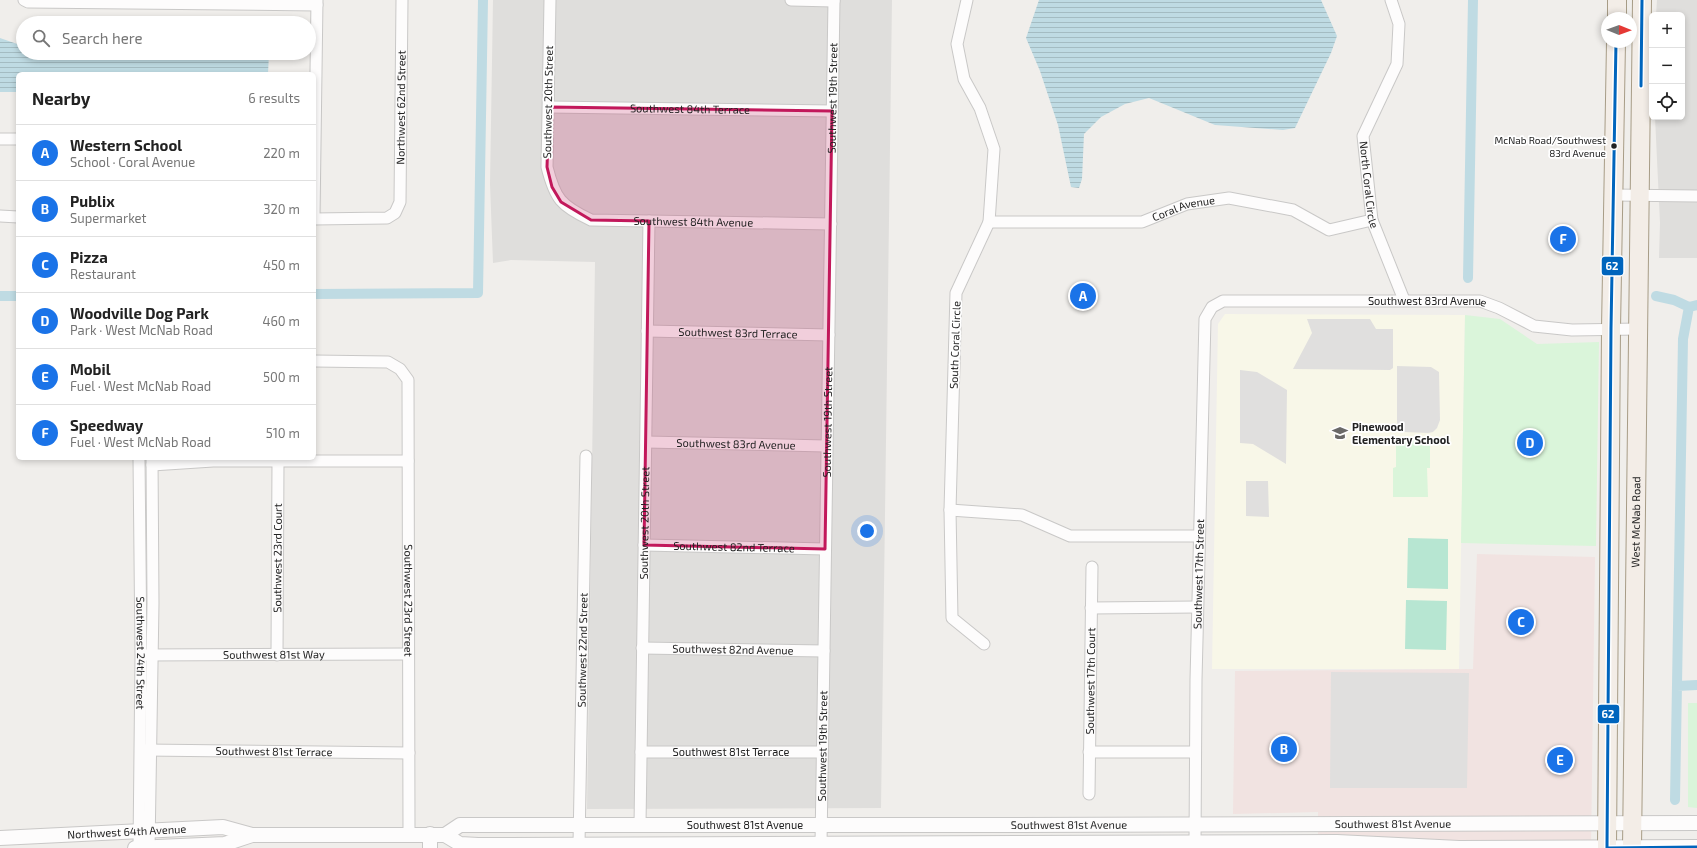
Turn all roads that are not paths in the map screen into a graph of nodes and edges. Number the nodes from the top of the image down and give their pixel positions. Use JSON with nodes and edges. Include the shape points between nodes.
{"nodes":[{"id":1,"x":24,"y":0,"type":"edge"},
{"id":2,"x":402,"y":0,"type":"edge"},
{"id":3,"x":550,"y":0,"type":"edge"},
{"id":4,"x":792,"y":0,"type":"edge"},
{"id":5,"x":834,"y":0,"type":"edge"},
{"id":6,"x":967,"y":0,"type":"edge"},
{"id":7,"x":1391,"y":0,"type":"edge"},
{"id":8,"x":1617,"y":0,"type":"edge"},
{"id":9,"x":1642,"y":0,"type":"edge"},
{"id":10,"x":93,"y":1,"type":"edge"},
{"id":11,"x":317,"y":2,"type":"edge"},
{"id":12,"x":1617,"y":12,"type":"edge"},
{"id":13,"x":1616,"y":48,"type":"edge"},
{"id":14,"x":316,"y":72,"type":"edge"},
{"id":15,"x":548,"y":107,"type":"junction"},
{"id":16,"x":832,"y":111,"type":"junction"},
{"id":17,"x":16,"y":139,"type":"edge"},
{"id":18,"x":0,"y":140,"type":"edge"},
{"id":19,"x":1614,"y":195,"type":"junction"},
{"id":20,"x":1640,"y":196,"type":"junction"},
{"id":21,"x":1697,"y":196,"type":"edge"},
{"id":22,"x":560,"y":202,"type":"joint"},
{"id":23,"x":0,"y":216,"type":"edge"},
{"id":24,"x":16,"y":217,"type":"edge"},
{"id":25,"x":316,"y":217,"type":"edge"},
{"id":26,"x":1372,"y":220,"type":"junction"},
{"id":27,"x":649,"y":222,"type":"junction"},
{"id":28,"x":989,"y":222,"type":"junction"},
{"id":29,"x":831,"y":224,"type":"junction"},
{"id":30,"x":1404,"y":300,"type":"junction"},
{"id":31,"x":1212,"y":307,"type":"joint"},
{"id":32,"x":1611,"y":329,"type":"junction"},
{"id":33,"x":1639,"y":329,"type":"junction"},
{"id":34,"x":647,"y":331,"type":"junction"},
{"id":35,"x":829,"y":335,"type":"junction"},
{"id":36,"x":316,"y":361,"type":"edge"},
{"id":37,"x":646,"y":442,"type":"junction"},
{"id":38,"x":826,"y":446,"type":"junction"},
{"id":39,"x":586,"y":456,"type":"dead end"},
{"id":40,"x":139,"y":460,"type":"edge"},
{"id":41,"x":278,"y":461,"type":"junction"},
{"id":42,"x":152,"y":462,"type":"edge"},
{"id":43,"x":408,"y":462,"type":"junction"},
{"id":44,"x":950,"y":510,"type":"junction"},
{"id":45,"x":1199,"y":536,"type":"junction"},
{"id":46,"x":644,"y":545,"type":"junction"},
{"id":47,"x":825,"y":549,"type":"junction"},
{"id":48,"x":1092,"y":567,"type":"dead end"},
{"id":49,"x":1198,"y":607,"type":"junction"},
{"id":50,"x":1091,"y":608,"type":"junction"},
{"id":51,"x":984,"y":644,"type":"dead end"},
{"id":52,"x":642,"y":648,"type":"junction"},
{"id":53,"x":824,"y":651,"type":"junction"},
{"id":54,"x":408,"y":654,"type":"junction"},
{"id":55,"x":141,"y":655,"type":"junction"},
{"id":56,"x":152,"y":655,"type":"junction"},
{"id":57,"x":277,"y":655,"type":"junction"},
{"id":58,"x":140,"y":750,"type":"junction"},
{"id":59,"x":152,"y":750,"type":"junction"},
{"id":60,"x":641,"y":752,"type":"junction"},
{"id":61,"x":821,"y":752,"type":"junction"},
{"id":62,"x":1090,"y":752,"type":"junction"},
{"id":63,"x":1195,"y":752,"type":"junction"},
{"id":64,"x":409,"y":753,"type":"junction"},
{"id":65,"x":1089,"y":794,"type":"dead end"},
{"id":66,"x":1607,"y":823,"type":"junction"},
{"id":67,"x":1633,"y":823,"type":"junction"},
{"id":68,"x":1697,"y":823,"type":"edge"},
{"id":69,"x":1195,"y":824,"type":"junction"},
{"id":70,"x":640,"y":825,"type":"junction"},
{"id":71,"x":579,"y":826,"type":"junction"},
{"id":72,"x":821,"y":826,"type":"junction"},
{"id":73,"x":145,"y":830,"type":"junction"},
{"id":74,"x":409,"y":834,"type":"junction"},
{"id":75,"x":252,"y":835,"type":"junction"},
{"id":76,"x":1,"y":839,"type":"edge"},
{"id":77,"x":430,"y":841,"type":"edge"},
{"id":78,"x":445,"y":841,"type":"edge"},
{"id":79,"x":1195,"y":843,"type":"junction"},
{"id":80,"x":579,"y":844,"type":"junction"},
{"id":81,"x":821,"y":844,"type":"junction"},
{"id":82,"x":724,"y":846,"type":"edge"},
{"id":83,"x":1697,"y":847,"type":"edge"},
{"id":84,"x":135,"y":848,"type":"edge"},
{"id":85,"x":139,"y":848,"type":"edge"},
{"id":86,"x":149,"y":848,"type":"edge"},
{"id":87,"x":1606,"y":848,"type":"edge"},
{"id":88,"x":1632,"y":848,"type":"edge"}],
"edges":[{"from":1,"to":10,"type":"street"},
{"from":2,"to":25,"type":"street","name":"Northwest 62nd Street","via":[[400,202],[395,213],[387,218]]},
{"from":3,"to":15,"type":"street","name":"Southwest 20th Street"},
{"from":4,"to":5,"type":"street"},
{"from":5,"to":16,"type":"street","name":"Southwest 19th Street"},
{"from":6,"to":28,"type":"street","name":"South Coral Circle","via":[[957,44],[964,79],[980,108],[994,149]]},
{"from":7,"to":26,"type":"street","name":"North Coral Circle","via":[[1399,24],[1397,64],[1364,136]]},
{"from":8,"to":12,"type":"main road"},
{"from":9,"to":20,"type":"main road","name":"West McNab Road"},
{"from":10,"to":11,"type":"street"},
{"from":11,"to":14,"type":"street"},
{"from":13,"to":19,"type":"main road"},
{"from":15,"to":16,"type":"street","name":"Southwest 84th Terrace"},
{"from":15,"to":22,"type":"street","name":"Southwest 20th Street","via":[[548,167],[552,187]]},
{"from":16,"to":29,"type":"street","name":"Southwest 19th Street"},
{"from":17,"to":18,"type":"street"},
{"from":19,"to":20,"type":"street"},
{"from":19,"to":32,"type":"main road"},
{"from":20,"to":21,"type":"street"},
{"from":20,"to":33,"type":"main road","name":"West McNab Road"},
{"from":22,"to":27,"type":"street","name":"Southwest 84th Avenue","via":[[573,212],[591,220]]},
{"from":23,"to":24,"type":"street"},
{"from":26,"to":28,"type":"street","name":"Coral Avenue","via":[[1330,230],[1293,210],[1229,198],[1187,204],[1142,222]]},
{"from":26,"to":30,"type":"street","name":"North Coral Circle"},
{"from":27,"to":29,"type":"street","name":"Southwest 84th Avenue"},
{"from":27,"to":34,"type":"street","name":"Southwest 20th Street"},
{"from":28,"to":44,"type":"street","name":"South Coral Circle","via":[[956,293]]},
{"from":29,"to":35,"type":"street","name":"Southwest 19th Street"},
{"from":30,"to":31,"type":"street","name":"Southwest 83rd Avenue","via":[[1223,301]]},
{"from":30,"to":32,"type":"street","name":"Southwest 83rd Avenue","via":[[1480,300],[1534,326],[1572,330]]},
{"from":31,"to":45,"type":"street","name":"Southwest 17th Street","via":[[1205,319]]},
{"from":32,"to":33,"type":"street","name":"Southwest 83rd Avenue"},
{"from":32,"to":66,"type":"main road"},
{"from":33,"to":67,"type":"main road","name":"West McNab Road"},
{"from":34,"to":35,"type":"street","name":"Southwest 83rd Terrace"},
{"from":34,"to":37,"type":"street","name":"Southwest 20th Street"},
{"from":35,"to":38,"type":"street","name":"Southwest 19th Street"},
{"from":36,"to":43,"type":"street","name":"Southwest 23rd Street","via":[[388,362],[400,369],[408,380]]},
{"from":37,"to":38,"type":"street","name":"Southwest 83rd Avenue"},
{"from":37,"to":46,"type":"street","name":"Southwest 20th Street"},
{"from":38,"to":47,"type":"street","name":"Southwest 19th Street"},
{"from":39,"to":71,"type":"street","name":"Southwest 22nd Street"},
{"from":40,"to":55,"type":"street","name":"Southwest 24th Street"},
{"from":41,"to":42,"type":"street"},
{"from":41,"to":43,"type":"street"},
{"from":41,"to":57,"type":"street","name":"Southwest 23rd Court"},
{"from":42,"to":56,"type":"street","name":"Southwest 24th Street"},
{"from":43,"to":54,"type":"street","name":"Southwest 23rd Street"},
{"from":44,"to":45,"type":"street","via":[[1022,515],[1070,536]]},
{"from":44,"to":51,"type":"street","name":"South Coral Circle","via":[[952,618]]},
{"from":45,"to":49,"type":"street","name":"Southwest 17th Street"},
{"from":46,"to":47,"type":"street","name":"Southwest 82nd Terrace"},
{"from":46,"to":52,"type":"street","name":"Southwest 20th Street"},
{"from":47,"to":53,"type":"street","name":"Southwest 19th Street"},
{"from":48,"to":50,"type":"street","name":"Southwest 17th Court"},
{"from":49,"to":50,"type":"street"},
{"from":49,"to":63,"type":"street","name":"Southwest 17th Street"},
{"from":50,"to":62,"type":"street","name":"Southwest 17th Court"},
{"from":52,"to":53,"type":"street","name":"Southwest 82nd Avenue"},
{"from":52,"to":60,"type":"street","name":"Southwest 20th Street"},
{"from":53,"to":61,"type":"street","name":"Southwest 19th Street"},
{"from":54,"to":57,"type":"street","name":"Southwest 81st Way"},
{"from":54,"to":64,"type":"street","name":"Southwest 23rd Street"},
{"from":55,"to":56,"type":"street","name":"Southwest 81st Way"},
{"from":55,"to":58,"type":"street","name":"Southwest 24th Street"},
{"from":56,"to":57,"type":"street","name":"Southwest 81st Way"},
{"from":56,"to":59,"type":"street","name":"Southwest 24th Street"},
{"from":58,"to":59,"type":"street","name":"Southwest 81st Terrace"},
{"from":58,"to":73,"type":"street","name":"Southwest 24th Street"},
{"from":59,"to":64,"type":"street","name":"Southwest 81st Terrace"},
{"from":59,"to":73,"type":"street","name":"Southwest 24th Street"},
{"from":60,"to":61,"type":"street","name":"Southwest 81st Terrace"},
{"from":60,"to":70,"type":"street","name":"Southwest 20th Street"},
{"from":61,"to":72,"type":"street","name":"Southwest 19th Street"},
{"from":62,"to":63,"type":"street"},
{"from":62,"to":65,"type":"street","name":"Southwest 17th Court"},
{"from":63,"to":69,"type":"street","name":"Southwest 17th Street"},
{"from":64,"to":74,"type":"street","name":"Southwest 23rd Street"},
{"from":66,"to":67,"type":"street","name":"Southwest 81st Avenue"},
{"from":66,"to":69,"type":"street","name":"Southwest 81st Avenue"},
{"from":66,"to":87,"type":"main road"},
{"from":67,"to":68,"type":"street","name":"Southwest 81st Avenue"},
{"from":67,"to":88,"type":"main road","name":"West McNab Road"},
{"from":69,"to":72,"type":"street","name":"Southwest 81st Avenue"},
{"from":69,"to":79,"type":"street","name":"Southwest 17th Street"},
{"from":70,"to":71,"type":"street","name":"Southwest 81st Avenue"},
{"from":70,"to":72,"type":"street","name":"Southwest 81st Avenue"},
{"from":71,"to":78,"type":"street","name":"Southwest 81st Avenue","via":[[460,825]]},
{"from":71,"to":80,"type":"street","name":"Southwest 22nd Street"},
{"from":72,"to":81,"type":"street","name":"Southwest 19th Street"},
{"from":73,"to":75,"type":"street","name":"Northwest 64th Avenue","via":[[223,827]]},
{"from":73,"to":76,"type":"street","name":"Northwest 64th Avenue"},
{"from":73,"to":85,"type":"street","name":"Southwest 24th Street"},
{"from":73,"to":86,"type":"street","name":"Southwest 24th Street"},
{"from":74,"to":75,"type":"street","name":"Northwest 64th Avenue"},
{"from":74,"to":77,"type":"street","name":"Southwest 81st Avenue"},
{"from":75,"to":86,"type":"street","name":"Northwest 64th Avenue","via":[[225,844]]},
{"from":77,"to":78,"type":"street","name":"Southwest 81st Avenue"},
{"from":78,"to":80,"type":"street","name":"Southwest 81st Avenue","via":[[460,844]]},
{"from":79,"to":81,"type":"street","name":"Southwest 81st Avenue"},
{"from":79,"to":87,"type":"street","name":"Southwest 81st Avenue","via":[[1338,842],[1459,848]]},
{"from":80,"to":82,"type":"street","name":"Southwest 81st Avenue"},
{"from":81,"to":82,"type":"street","name":"Southwest 81st Avenue"},
{"from":83,"to":88,"type":"street","name":"Southwest 81st Avenue"},
{"from":84,"to":85,"type":"street","name":"Northwest 64th Avenue"},
{"from":85,"to":86,"type":"street","name":"Northwest 64th Avenue"},
{"from":87,"to":88,"type":"street","name":"Southwest 81st Avenue"}]}
